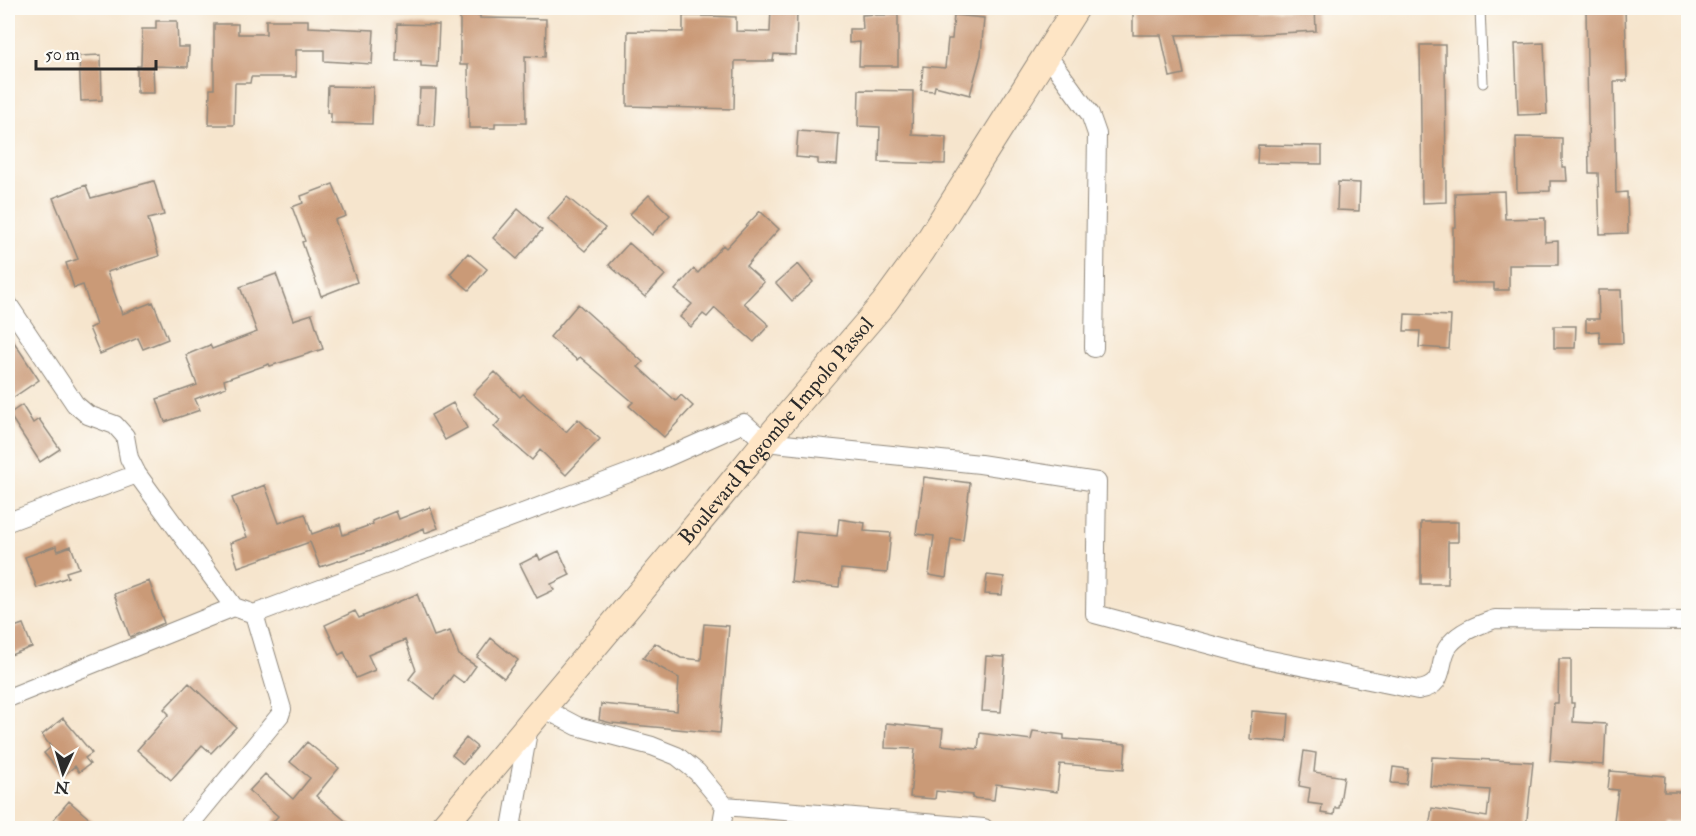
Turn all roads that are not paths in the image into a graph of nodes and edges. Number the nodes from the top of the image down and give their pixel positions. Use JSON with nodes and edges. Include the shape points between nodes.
{"nodes":[{"id":1,"x":1076,"y":8,"type":"edge"},
{"id":2,"x":1480,"y":8,"type":"edge"},
{"id":3,"x":1047,"y":55,"type":"junction"},
{"id":4,"x":1483,"y":83,"type":"dead end"},
{"id":5,"x":8,"y":304,"type":"edge"},
{"id":6,"x":1094,"y":348,"type":"dead end"},
{"id":7,"x":765,"y":442,"type":"junction"},
{"id":8,"x":138,"y":474,"type":"junction"},
{"id":9,"x":8,"y":522,"type":"edge"},
{"id":10,"x":234,"y":607,"type":"junction"},
{"id":11,"x":254,"y":614,"type":"junction"},
{"id":12,"x":1689,"y":621,"type":"edge"},
{"id":13,"x":8,"y":698,"type":"edge"},
{"id":14,"x":536,"y":717,"type":"junction"},
{"id":15,"x":725,"y":806,"type":"junction"},
{"id":16,"x":187,"y":828,"type":"edge"},
{"id":17,"x":442,"y":828,"type":"edge"},
{"id":18,"x":511,"y":828,"type":"edge"},
{"id":19,"x":721,"y":828,"type":"edge"},
{"id":20,"x":984,"y":828,"type":"edge"}],
"edges":[{"from":1,"to":3,"type":"street","name":"Boulevard Rogombe Impolo Passol"},
{"from":2,"to":4,"type":"lane"},
{"from":3,"to":6,"type":"street","via":[[1090,114],[1097,134]]},
{"from":3,"to":7,"type":"street","name":"Boulevard Rogombe Impolo Passol","via":[[922,251],[884,303]]},
{"from":5,"to":8,"type":"street","via":[[75,404],[88,415],[115,425],[125,436],[129,458]]},
{"from":7,"to":11,"type":"street","via":[[744,423],[645,467]]},
{"from":7,"to":12,"type":"street","via":[[980,464],[1096,482],[1095,614],[1256,657],[1418,690],[1437,682],[1449,645],[1471,627],[1496,619]]},
{"from":7,"to":14,"type":"street","name":"Boulevard Rogombe Impolo Passol"},
{"from":8,"to":9,"type":"street"},
{"from":8,"to":10,"type":"street"},
{"from":10,"to":11,"type":"street"},
{"from":10,"to":13,"type":"street"},
{"from":11,"to":16,"type":"street","via":[[282,709]]},
{"from":14,"to":15,"type":"street","via":[[677,756],[698,772]]},
{"from":14,"to":17,"type":"street","name":"Boulevard Rogombe Impolo Passol"},
{"from":14,"to":18,"type":"street"},
{"from":15,"to":19,"type":"street"},
{"from":15,"to":20,"type":"street"}]}
